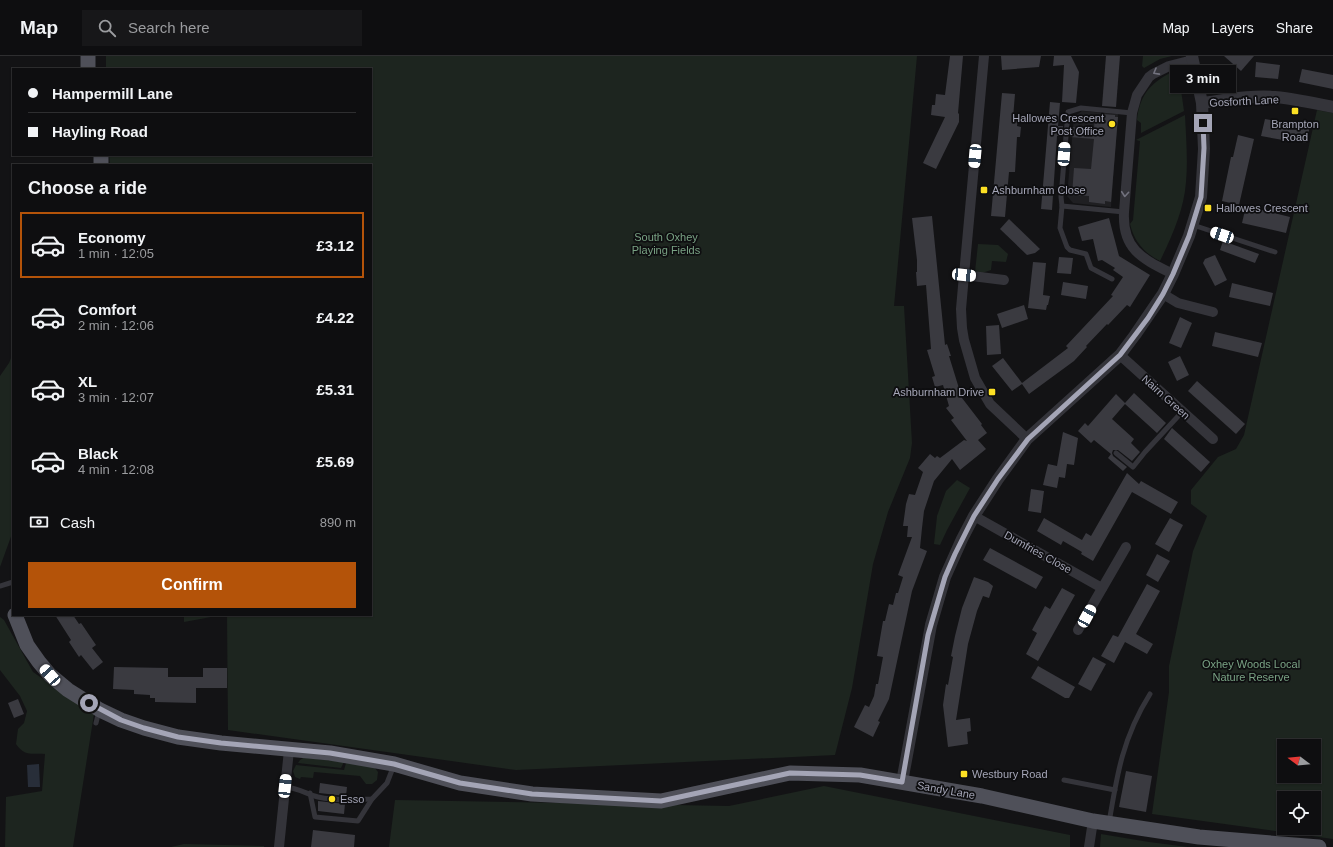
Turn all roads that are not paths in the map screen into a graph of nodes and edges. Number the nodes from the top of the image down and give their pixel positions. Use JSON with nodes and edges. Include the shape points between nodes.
{"nodes":[{"id":1,"x":88,"y":56,"type":"edge"},
{"id":2,"x":984,"y":56,"type":"edge"},
{"id":3,"x":1192,"y":58,"type":"edge"},
{"id":4,"x":88,"y":68,"type":"edge"},
{"id":5,"x":1202,"y":103,"type":"junction"},
{"id":6,"x":1333,"y":107,"type":"edge"},
{"id":7,"x":1132,"y":113,"type":"junction"},
{"id":8,"x":1062,"y":206,"type":"junction"},
{"id":9,"x":1124,"y":212,"type":"junction"},
{"id":10,"x":1192,"y":225,"type":"junction"},
{"id":11,"x":1274,"y":252,"type":"dead end"},
{"id":12,"x":1173,"y":274,"type":"junction"},
{"id":13,"x":964,"y":275,"type":"junction"},
{"id":14,"x":1112,"y":279,"type":"dead end"},
{"id":15,"x":1004,"y":280,"type":"dead end"},
{"id":16,"x":1163,"y":294,"type":"junction"},
{"id":17,"x":1213,"y":312,"type":"dead end"},
{"id":18,"x":1120,"y":355,"type":"junction"},
{"id":19,"x":1182,"y":412,"type":"junction"},
{"id":20,"x":1028,"y":439,"type":"junction"},
{"id":21,"x":1213,"y":439,"type":"dead end"},
{"id":22,"x":1116,"y":453,"type":"dead end"},
{"id":23,"x":974,"y":516,"type":"junction"},
{"id":24,"x":1126,"y":547,"type":"dead end"},
{"id":25,"x":12,"y":582,"type":"edge"},
{"id":26,"x":0,"y":586,"type":"edge"},
{"id":27,"x":1102,"y":588,"type":"junction"},
{"id":28,"x":15,"y":616,"type":"edge"},
{"id":29,"x":1078,"y":630,"type":"dead end"},
{"id":30,"x":1150,"y":694,"type":"dead end"},
{"id":31,"x":289,"y":750,"type":"junction"},
{"id":32,"x":394,"y":764,"type":"junction"},
{"id":33,"x":1064,"y":780,"type":"dead end"},
{"id":34,"x":902,"y":782,"type":"junction"},
{"id":35,"x":285,"y":786,"type":"junction"},
{"id":36,"x":1115,"y":790,"type":"junction"},
{"id":37,"x":310,"y":793,"type":"junction"},
{"id":38,"x":372,"y":800,"type":"junction"},
{"id":39,"x":1093,"y":822,"type":"junction"},
{"id":40,"x":1109,"y":824,"type":"junction"},
{"id":41,"x":279,"y":847,"type":"edge"},
{"id":42,"x":1089,"y":847,"type":"edge"},
{"id":43,"x":1319,"y":847,"type":"edge"}],
"edges":[{"from":1,"to":4,"type":"main road"},
{"from":2,"to":13,"type":"street"},
{"from":3,"to":5,"type":"street"},
{"from":3,"to":7,"type":"street","one_way":true,"via":[[1149,77],[1137,95]]},
{"from":5,"to":6,"type":"street","name":"Gosforth Lane","via":[[1274,97]]},
{"from":5,"to":10,"type":"street","via":[[1204,148],[1201,197]]},
{"from":7,"to":8,"type":"lane","via":[[1081,108],[1068,112]]},
{"from":7,"to":9,"type":"street","one_way":true},
{"from":8,"to":9,"type":"lane"},
{"from":8,"to":14,"type":"lane","via":[[1060,228],[1067,247],[1086,254],[1091,268]]},
{"from":9,"to":12,"type":"street","via":[[1123,225],[1133,249],[1142,257]]},
{"from":10,"to":11,"type":"lane"},
{"from":10,"to":12,"type":"street"},
{"from":12,"to":16,"type":"street"},
{"from":13,"to":15,"type":"street"},
{"from":13,"to":20,"type":"street","via":[[962,328],[975,378],[990,404]]},
{"from":16,"to":17,"type":"street","via":[[1178,303]]},
{"from":16,"to":18,"type":"street"},
{"from":18,"to":19,"type":"street","name":"Nairn Green"},
{"from":18,"to":20,"type":"street"},
{"from":19,"to":21,"type":"street","name":"Nairn Green"},
{"from":19,"to":22,"type":"lane","via":[[1133,467]]},
{"from":20,"to":23,"type":"street"},
{"from":23,"to":27,"type":"street","name":"Dumfries Close"},
{"from":23,"to":34,"type":"street","via":[[945,577],[931,624]]},
{"from":24,"to":27,"type":"street"},
{"from":25,"to":26,"type":"lane"},
{"from":27,"to":29,"type":"street"},
{"from":28,"to":31,"type":"main road","name":"Sandy Lane","via":[[27,645],[38,662],[98,716],[178,737]]},
{"from":30,"to":36,"type":"lane","via":[[1131,728]]},
{"from":31,"to":32,"type":"main road","name":"Sandy Lane","via":[[330,753]]},
{"from":31,"to":35,"type":"street"},
{"from":32,"to":34,"type":"main road","name":"Sandy Lane","via":[[460,783],[532,794],[661,801],[790,773],[860,775]]},
{"from":32,"to":38,"type":"lane","via":[[387,783]]},
{"from":33,"to":36,"type":"lane"},
{"from":34,"to":39,"type":"main road","name":"Sandy Lane","via":[[982,796]]},
{"from":35,"to":37,"type":"lane"},
{"from":35,"to":41,"type":"street"},
{"from":36,"to":40,"type":"lane"},
{"from":37,"to":38,"type":"lane","via":[[318,797]]},
{"from":37,"to":38,"type":"lane","via":[[315,816],[358,821]]},
{"from":39,"to":40,"type":"main road","name":"Sandy Lane"},
{"from":39,"to":42,"type":"street"},
{"from":40,"to":43,"type":"main road","name":"Sandy Lane","via":[[1199,837]]}]}
